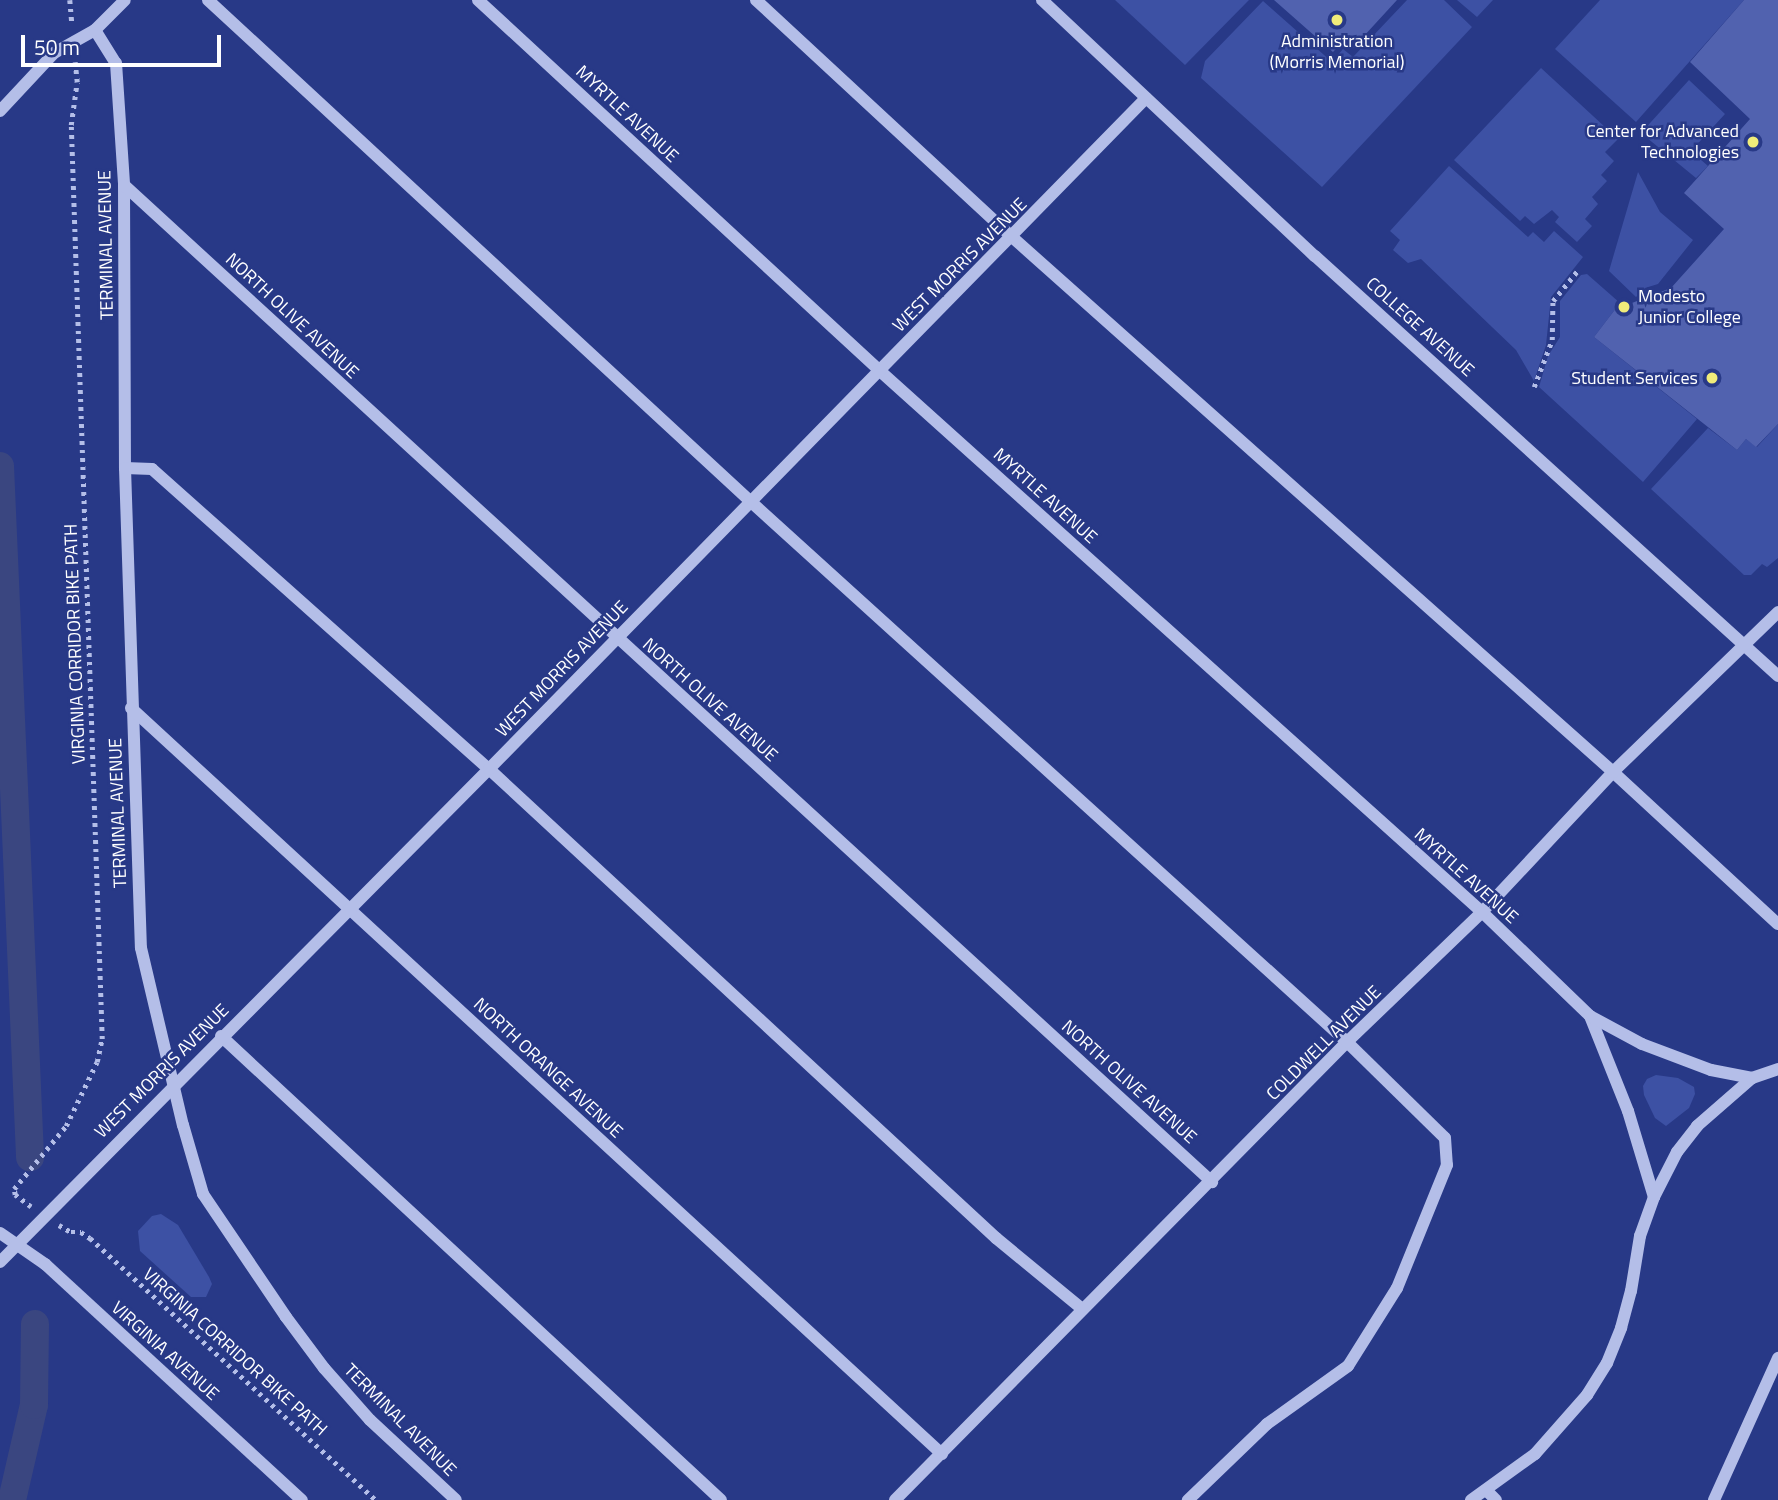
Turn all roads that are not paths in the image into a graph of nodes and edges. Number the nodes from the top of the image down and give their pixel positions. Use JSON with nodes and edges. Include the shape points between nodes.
{"nodes":[{"id":1,"x":125,"y":0,"type":"edge"},
{"id":2,"x":208,"y":0,"type":"edge"},
{"id":3,"x":478,"y":0,"type":"edge"},
{"id":4,"x":756,"y":0,"type":"edge"},
{"id":5,"x":1042,"y":0,"type":"edge"},
{"id":6,"x":95,"y":30,"type":"junction"},
{"id":7,"x":1146,"y":98,"type":"junction"},
{"id":8,"x":0,"y":111,"type":"edge"},
{"id":9,"x":124,"y":185,"type":"junction"},
{"id":10,"x":1012,"y":237,"type":"junction"},
{"id":11,"x":880,"y":371,"type":"junction"},
{"id":12,"x":125,"y":468,"type":"junction"},
{"id":13,"x":750,"y":501,"type":"junction"},
{"id":14,"x":1778,"y":612,"type":"edge"},
{"id":15,"x":617,"y":638,"type":"junction"},
{"id":16,"x":1746,"y":645,"type":"junction"},
{"id":17,"x":1778,"y":676,"type":"edge"},
{"id":18,"x":131,"y":708,"type":"junction"},
{"id":19,"x":489,"y":769,"type":"junction"},
{"id":20,"x":1613,"y":772,"type":"junction"},
{"id":21,"x":348,"y":909,"type":"junction"},
{"id":22,"x":1482,"y":912,"type":"junction"},
{"id":23,"x":1778,"y":924,"type":"edge"},
{"id":24,"x":1590,"y":1016,"type":"junction"},
{"id":25,"x":221,"y":1036,"type":"junction"},
{"id":26,"x":1347,"y":1042,"type":"junction"},
{"id":27,"x":1778,"y":1069,"type":"edge"},
{"id":28,"x":1752,"y":1078,"type":"junction"},
{"id":29,"x":173,"y":1084,"type":"junction"},
{"id":30,"x":1212,"y":1182,"type":"junction"},
{"id":31,"x":1654,"y":1197,"type":"junction"},
{"id":32,"x":0,"y":1234,"type":"edge"},
{"id":33,"x":16,"y":1245,"type":"junction"},
{"id":34,"x":0,"y":1262,"type":"edge"},
{"id":35,"x":1082,"y":1310,"type":"junction"},
{"id":36,"x":1778,"y":1358,"type":"edge"},
{"id":37,"x":942,"y":1454,"type":"junction"},
{"id":38,"x":1486,"y":1490,"type":"junction"},
{"id":39,"x":302,"y":1500,"type":"edge"},
{"id":40,"x":456,"y":1500,"type":"edge"},
{"id":41,"x":721,"y":1500,"type":"edge"},
{"id":42,"x":895,"y":1500,"type":"edge"},
{"id":43,"x":1188,"y":1500,"type":"edge"},
{"id":44,"x":1471,"y":1500,"type":"edge"},
{"id":45,"x":1496,"y":1500,"type":"edge"},
{"id":46,"x":1714,"y":1500,"type":"edge"}],
"edges":[{"from":1,"to":6,"type":"street"},
{"from":2,"to":13,"type":"street"},
{"from":3,"to":11,"type":"street","name":"MYRTLE AVENUE"},
{"from":4,"to":10,"type":"street"},
{"from":5,"to":7,"type":"street","name":"COLLEGE AVENUE"},
{"from":6,"to":8,"type":"street","via":[[54,53]]},
{"from":6,"to":9,"type":"street","name":"TERMINAL AVENUE","via":[[116,63]]},
{"from":7,"to":10,"type":"street","name":"WEST MORRIS AVENUE"},
{"from":7,"to":16,"type":"street","name":"COLLEGE AVENUE"},
{"from":9,"to":12,"type":"street","name":"TERMINAL AVENUE"},
{"from":9,"to":15,"type":"street","name":"NORTH OLIVE AVENUE"},
{"from":10,"to":11,"type":"street","name":"WEST MORRIS AVENUE"},
{"from":10,"to":20,"type":"street"},
{"from":11,"to":13,"type":"street","name":"WEST MORRIS AVENUE"},
{"from":11,"to":22,"type":"street","name":"MYRTLE AVENUE"},
{"from":12,"to":18,"type":"street","name":"TERMINAL AVENUE"},
{"from":12,"to":19,"type":"street","via":[[152,469]]},
{"from":13,"to":15,"type":"street","name":"WEST MORRIS AVENUE"},
{"from":13,"to":26,"type":"street"},
{"from":14,"to":16,"type":"street","name":"COLDWELL AVENUE"},
{"from":15,"to":19,"type":"street","name":"WEST MORRIS AVENUE"},
{"from":15,"to":30,"type":"street","name":"NORTH OLIVE AVENUE"},
{"from":16,"to":17,"type":"street","name":"COLLEGE AVENUE"},
{"from":16,"to":20,"type":"street","name":"COLDWELL AVENUE"},
{"from":18,"to":21,"type":"street","name":"NORTH ORANGE AVENUE"},
{"from":18,"to":29,"type":"street","name":"TERMINAL AVENUE","via":[[141,948]]},
{"from":19,"to":21,"type":"street","name":"WEST MORRIS AVENUE"},
{"from":19,"to":35,"type":"street","via":[[996,1238]]},
{"from":20,"to":22,"type":"street","name":"COLDWELL AVENUE"},
{"from":20,"to":23,"type":"street"},
{"from":21,"to":25,"type":"street","name":"WEST MORRIS AVENUE"},
{"from":21,"to":37,"type":"street","name":"NORTH ORANGE AVENUE"},
{"from":22,"to":24,"type":"street","name":"MYRTLE AVENUE"},
{"from":22,"to":26,"type":"street","name":"COLDWELL AVENUE"},
{"from":24,"to":28,"type":"street","name":"MYRTLE AVENUE","via":[[1642,1044],[1711,1070]]},
{"from":24,"to":31,"type":"street","name":"MYRTLE AVENUE","via":[[1628,1111]]},
{"from":25,"to":29,"type":"street","name":"WEST MORRIS AVENUE"},
{"from":25,"to":41,"type":"street"},
{"from":26,"to":30,"type":"street","name":"COLDWELL AVENUE"},
{"from":26,"to":43,"type":"street","via":[[1445,1138],[1447,1165],[1437,1194],[1397,1288],[1348,1366],[1267,1424]]},
{"from":27,"to":28,"type":"street"},
{"from":28,"to":31,"type":"street","via":[[1696,1126]]},
{"from":29,"to":33,"type":"street","name":"WEST MORRIS AVENUE"},
{"from":29,"to":40,"type":"street","name":"TERMINAL AVENUE","via":[[204,1195],[286,1317],[370,1420]]},
{"from":30,"to":35,"type":"street","name":"COLDWELL AVENUE"},
{"from":31,"to":38,"type":"street","via":[[1640,1236],[1621,1328],[1606,1363],[1587,1395],[1535,1454]]},
{"from":32,"to":33,"type":"street","name":"VIRGINIA AVENUE"},
{"from":33,"to":34,"type":"street","name":"WEST MORRIS AVENUE"},
{"from":33,"to":39,"type":"street","name":"VIRGINIA AVENUE","via":[[45,1265]]},
{"from":35,"to":37,"type":"street","name":"COLDWELL AVENUE"},
{"from":36,"to":46,"type":"street"},
{"from":37,"to":42,"type":"street","name":"COLDWELL AVENUE"},
{"from":38,"to":44,"type":"street"},
{"from":38,"to":45,"type":"street"}]}
